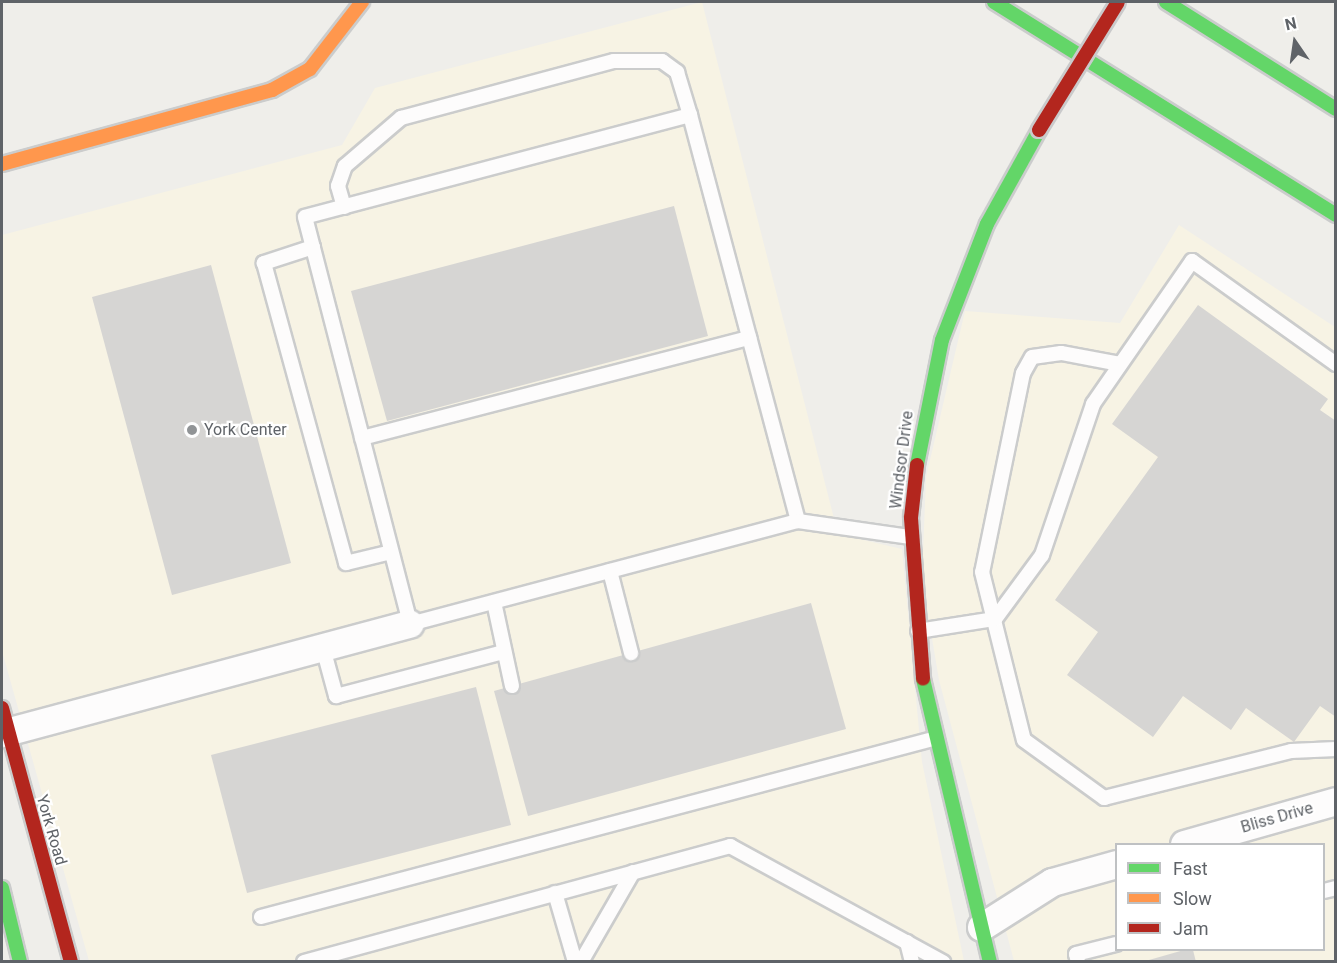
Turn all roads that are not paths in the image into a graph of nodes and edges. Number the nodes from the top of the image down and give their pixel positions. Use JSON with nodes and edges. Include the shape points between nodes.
{"nodes":[{"id":1,"x":362,"y":2,"type":"edge"},
{"id":2,"x":994,"y":2,"type":"edge"},
{"id":3,"x":1118,"y":2,"type":"edge"},
{"id":4,"x":1166,"y":2,"type":"edge"},
{"id":5,"x":1335,"y":109,"type":"edge"},
{"id":6,"x":690,"y":115,"type":"junction"},
{"id":7,"x":2,"y":164,"type":"edge"},
{"id":8,"x":344,"y":207,"type":"junction"},
{"id":9,"x":1335,"y":215,"type":"edge"},
{"id":10,"x":313,"y":247,"type":"junction"},
{"id":11,"x":749,"y":338,"type":"junction"},
{"id":12,"x":1120,"y":364,"type":"junction"},
{"id":13,"x":1335,"y":364,"type":"edge"},
{"id":14,"x":362,"y":438,"type":"junction"},
{"id":15,"x":798,"y":521,"type":"junction"},
{"id":16,"x":911,"y":537,"type":"junction"},
{"id":17,"x":391,"y":552,"type":"junction"},
{"id":18,"x":610,"y":571,"type":"junction"},
{"id":19,"x":494,"y":602,"type":"junction"},
{"id":20,"x":995,"y":619,"type":"junction"},
{"id":21,"x":410,"y":624,"type":"junction"},
{"id":22,"x":916,"y":631,"type":"junction"},
{"id":23,"x":323,"y":648,"type":"junction"},
{"id":24,"x":504,"y":652,"type":"junction"},
{"id":25,"x":631,"y":653,"type":"dead end"},
{"id":26,"x":512,"y":686,"type":"dead end"},
{"id":27,"x":4,"y":724,"type":"edge"},
{"id":28,"x":933,"y":739,"type":"junction"},
{"id":29,"x":1335,"y":749,"type":"edge"},
{"id":30,"x":1335,"y":801,"type":"edge"},
{"id":31,"x":1188,"y":843,"type":"edge"},
{"id":32,"x":1115,"y":864,"type":"edge"},
{"id":33,"x":633,"y":872,"type":"junction"},
{"id":34,"x":2,"y":888,"type":"edge"},
{"id":35,"x":555,"y":893,"type":"junction"},
{"id":36,"x":261,"y":918,"type":"dead end"},
{"id":37,"x":981,"y":927,"type":"junction"},
{"id":38,"x":907,"y":942,"type":"junction"},
{"id":39,"x":1115,"y":944,"type":"edge"},
{"id":40,"x":20,"y":962,"type":"edge"},
{"id":41,"x":71,"y":962,"type":"edge"},
{"id":42,"x":304,"y":962,"type":"edge"},
{"id":43,"x":574,"y":962,"type":"edge"},
{"id":44,"x":581,"y":962,"type":"edge"},
{"id":45,"x":912,"y":962,"type":"edge"},
{"id":46,"x":944,"y":962,"type":"edge"},
{"id":47,"x":990,"y":962,"type":"edge"},
{"id":48,"x":1078,"y":962,"type":"edge"}],
"edges":[{"from":1,"to":7,"type":"main road","via":[[338,41],[310,69],[272,90]]},
{"from":2,"to":9,"type":"main road"},
{"from":3,"to":16,"type":"main road","name":"Windsor Drive","bridge":true,"via":[[987,224],[942,340],[922,425]]},
{"from":4,"to":5,"type":"main road"},
{"from":6,"to":8,"type":"lane"},
{"from":6,"to":8,"type":"lane","via":[[677,72],[662,61],[614,61],[401,118],[345,166],[338,186]]},
{"from":6,"to":11,"type":"lane"},
{"from":8,"to":10,"type":"lane","via":[[305,217]]},
{"from":10,"to":14,"type":"lane"},
{"from":10,"to":17,"type":"lane","via":[[264,263],[346,563]]},
{"from":11,"to":14,"type":"lane"},
{"from":11,"to":15,"type":"lane"},
{"from":12,"to":13,"type":"lane","via":[[1192,261]]},
{"from":12,"to":20,"type":"lane","via":[[1093,404],[1041,555]]},
{"from":12,"to":20,"type":"lane","via":[[1061,353],[1032,357],[1023,373],[982,572]]},
{"from":14,"to":17,"type":"lane"},
{"from":15,"to":16,"type":"lane"},
{"from":15,"to":18,"type":"lane"},
{"from":16,"to":22,"type":"main road","name":"Windsor Drive"},
{"from":17,"to":21,"type":"lane"},
{"from":18,"to":19,"type":"lane"},
{"from":18,"to":25,"type":"lane"},
{"from":19,"to":21,"type":"lane"},
{"from":19,"to":24,"type":"lane"},
{"from":20,"to":22,"type":"lane"},
{"from":20,"to":29,"type":"lane","via":[[1024,740],[1104,798],[1291,751]]},
{"from":21,"to":23,"type":"street"},
{"from":22,"to":28,"type":"main road","name":"Windsor Drive"},
{"from":23,"to":24,"type":"lane","via":[[336,696]]},
{"from":23,"to":27,"type":"street"},
{"from":24,"to":26,"type":"lane"},
{"from":27,"to":41,"type":"main road","name":"York Road"},
{"from":28,"to":36,"type":"lane"},
{"from":28,"to":37,"type":"main road","name":"Windsor Drive"},
{"from":30,"to":31,"type":"street","name":"Bliss Drive"},
{"from":32,"to":37,"type":"street","via":[[1052,882]]},
{"from":33,"to":35,"type":"lane"},
{"from":33,"to":38,"type":"lane","via":[[730,846]]},
{"from":33,"to":44,"type":"lane"},
{"from":34,"to":40,"type":"main road"},
{"from":35,"to":42,"type":"lane"},
{"from":35,"to":43,"type":"lane"},
{"from":37,"to":47,"type":"main road","name":"Windsor Drive"},
{"from":38,"to":45,"type":"lane"},
{"from":38,"to":46,"type":"lane"},
{"from":39,"to":48,"type":"lane","via":[[1076,954]]}]}
